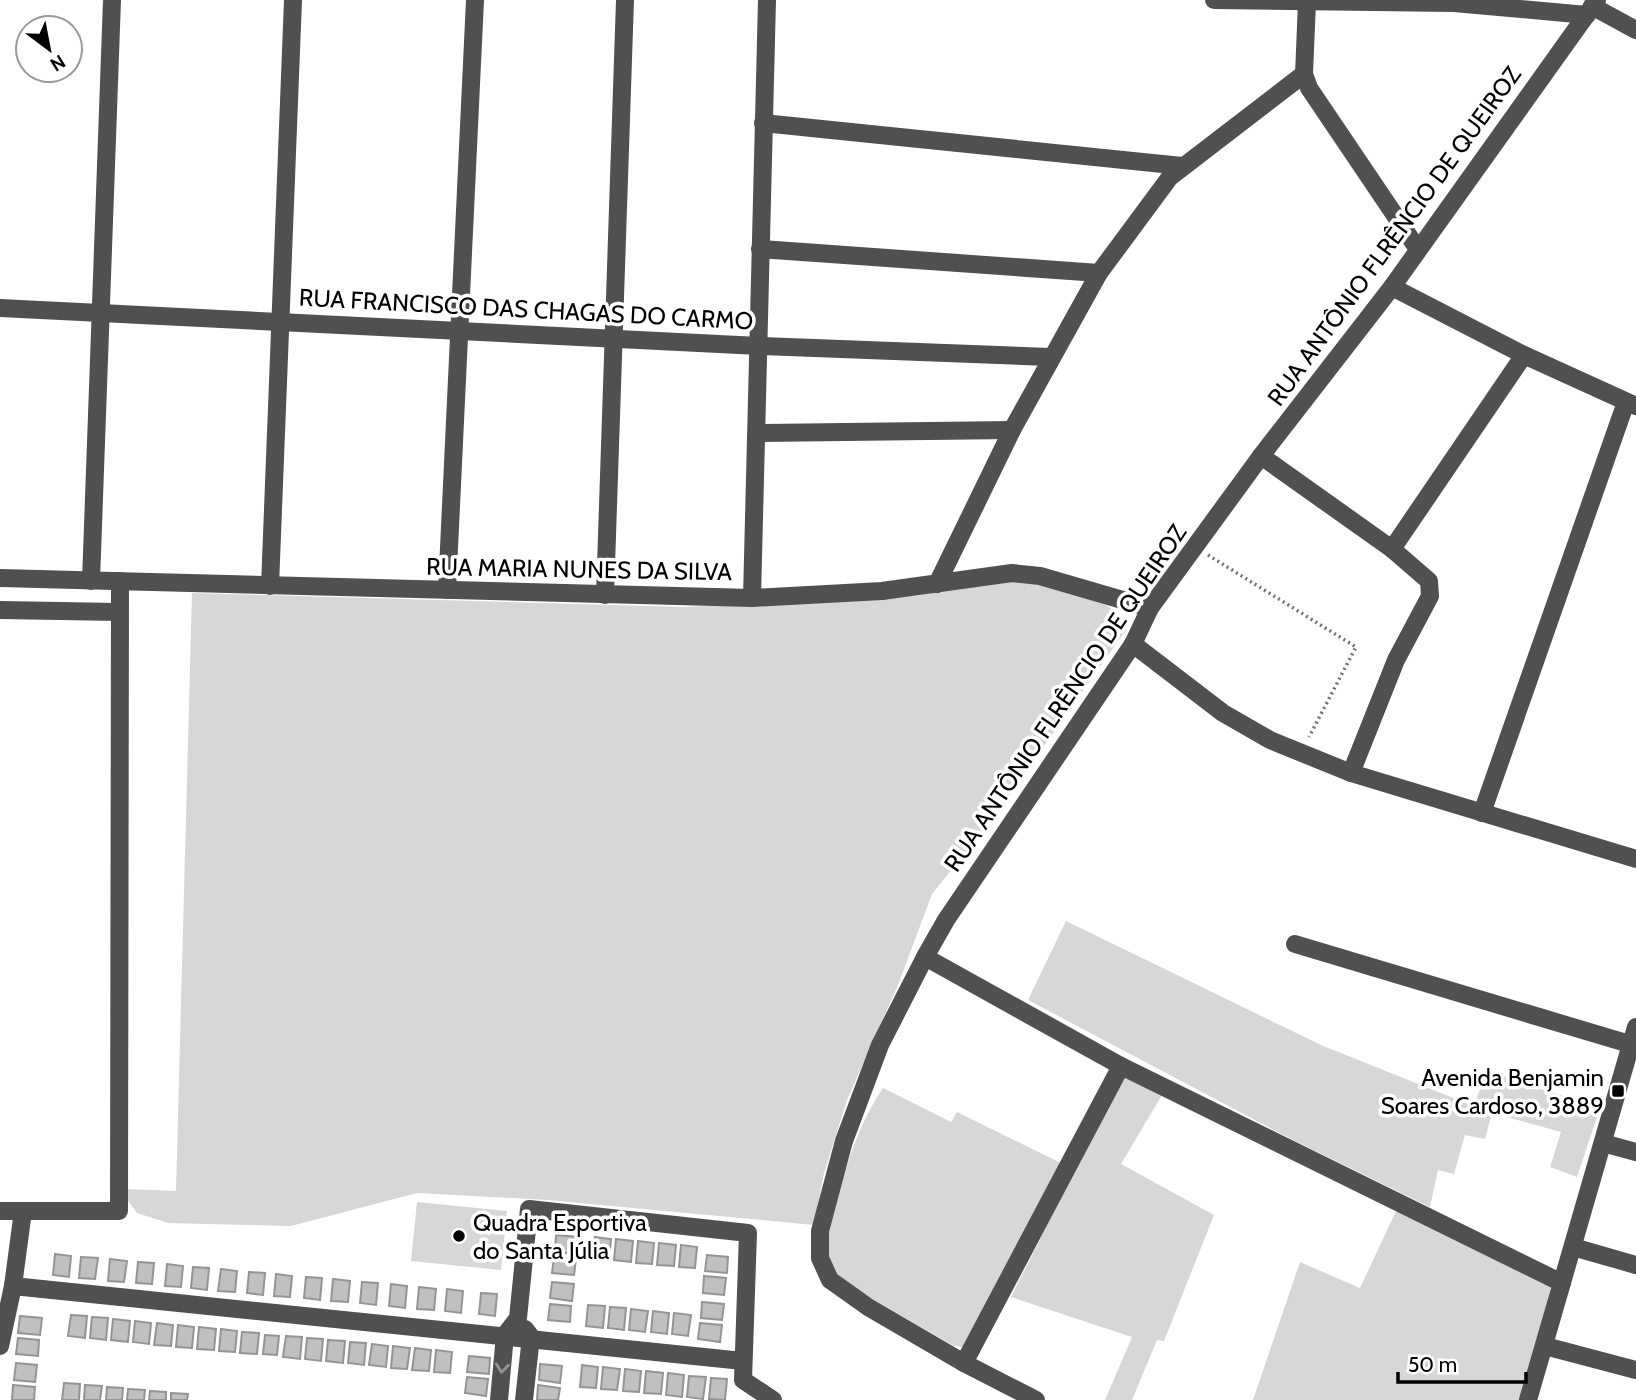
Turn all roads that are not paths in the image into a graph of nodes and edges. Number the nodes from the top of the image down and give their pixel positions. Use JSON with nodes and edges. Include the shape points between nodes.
{"nodes":[{"id":1,"x":112,"y":0,"type":"edge"},
{"id":2,"x":293,"y":0,"type":"edge"},
{"id":3,"x":475,"y":0,"type":"edge"},
{"id":4,"x":625,"y":0,"type":"edge"},
{"id":5,"x":767,"y":0,"type":"edge"},
{"id":6,"x":1214,"y":0,"type":"edge"},
{"id":7,"x":1307,"y":2,"type":"junction"},
{"id":8,"x":1592,"y":7,"type":"edge"},
{"id":9,"x":1636,"y":30,"type":"edge"},
{"id":10,"x":1304,"y":74,"type":"junction"},
{"id":11,"x":763,"y":123,"type":"junction"},
{"id":12,"x":1182,"y":166,"type":"junction"},
{"id":13,"x":1417,"y":248,"type":"junction"},
{"id":14,"x":760,"y":249,"type":"junction"},
{"id":15,"x":1099,"y":273,"type":"junction"},
{"id":16,"x":1392,"y":288,"type":"junction"},
{"id":17,"x":0,"y":308,"type":"edge"},
{"id":18,"x":100,"y":313,"type":"junction"},
{"id":19,"x":280,"y":321,"type":"junction"},
{"id":20,"x":459,"y":331,"type":"junction"},
{"id":21,"x":614,"y":339,"type":"junction"},
{"id":22,"x":760,"y":346,"type":"junction"},
{"id":23,"x":1524,"y":355,"type":"junction"},
{"id":24,"x":1050,"y":357,"type":"junction"},
{"id":25,"x":1631,"y":404,"type":"edge"},
{"id":26,"x":1012,"y":430,"type":"junction"},
{"id":27,"x":757,"y":433,"type":"junction"},
{"id":28,"x":1261,"y":456,"type":"junction"},
{"id":29,"x":1392,"y":549,"type":"junction"},
{"id":30,"x":0,"y":579,"type":"edge"},
{"id":31,"x":91,"y":581,"type":"junction"},
{"id":32,"x":120,"y":581,"type":"junction"},
{"id":33,"x":937,"y":584,"type":"junction"},
{"id":34,"x":270,"y":586,"type":"junction"},
{"id":35,"x":447,"y":590,"type":"junction"},
{"id":36,"x":605,"y":595,"type":"junction"},
{"id":37,"x":752,"y":598,"type":"junction"},
{"id":38,"x":1150,"y":608,"type":"junction"},
{"id":39,"x":0,"y":610,"type":"edge"},
{"id":40,"x":119,"y":612,"type":"junction"},
{"id":41,"x":1133,"y":644,"type":"junction"},
{"id":42,"x":1352,"y":774,"type":"junction"},
{"id":43,"x":1482,"y":813,"type":"junction"},
{"id":44,"x":1636,"y":859,"type":"edge"},
{"id":45,"x":1295,"y":944,"type":"dead end"},
{"id":46,"x":925,"y":957,"type":"junction"},
{"id":47,"x":1634,"y":1039,"type":"edge"},
{"id":48,"x":1121,"y":1066,"type":"junction"},
{"id":49,"x":1603,"y":1143,"type":"junction"},
{"id":50,"x":1636,"y":1152,"type":"edge"},
{"id":51,"x":0,"y":1211,"type":"edge"},
{"id":52,"x":23,"y":1211,"type":"junction"},
{"id":53,"x":1573,"y":1247,"type":"junction"},
{"id":54,"x":1636,"y":1265,"type":"edge"},
{"id":55,"x":1562,"y":1283,"type":"junction"},
{"id":56,"x":13,"y":1286,"type":"junction"},
{"id":57,"x":518,"y":1318,"type":"junction"},
{"id":58,"x":505,"y":1335,"type":"junction"},
{"id":59,"x":531,"y":1337,"type":"junction"},
{"id":60,"x":0,"y":1346,"type":"edge"},
{"id":61,"x":1545,"y":1346,"type":"junction"},
{"id":62,"x":743,"y":1361,"type":"junction"},
{"id":63,"x":964,"y":1363,"type":"junction"},
{"id":64,"x":1636,"y":1370,"type":"edge"},
{"id":65,"x":499,"y":1400,"type":"edge"},
{"id":66,"x":524,"y":1400,"type":"edge"},
{"id":67,"x":774,"y":1400,"type":"edge"},
{"id":68,"x":1036,"y":1400,"type":"edge"},
{"id":69,"x":1528,"y":1400,"type":"edge"}],
"edges":[{"from":1,"to":18,"type":"street"},
{"from":2,"to":19,"type":"street"},
{"from":3,"to":20,"type":"street"},
{"from":4,"to":21,"type":"street"},
{"from":5,"to":11,"type":"street"},
{"from":6,"to":7,"type":"street"},
{"from":7,"to":8,"type":"street"},
{"from":7,"to":10,"type":"street"},
{"from":8,"to":9,"type":"street"},
{"from":8,"to":13,"type":"street","name":"RUA ANTÔNIO FLRÊNCIO DE QUEIROZ"},
{"from":10,"to":12,"type":"street"},
{"from":10,"to":13,"type":"street","via":[[1316,100]]},
{"from":11,"to":12,"type":"street"},
{"from":11,"to":14,"type":"street"},
{"from":12,"to":15,"type":"street"},
{"from":13,"to":16,"type":"street","name":"RUA ANTÔNIO FLRÊNCIO DE QUEIROZ"},
{"from":14,"to":15,"type":"street"},
{"from":14,"to":22,"type":"street"},
{"from":15,"to":24,"type":"street"},
{"from":16,"to":23,"type":"street"},
{"from":16,"to":28,"type":"street","name":"RUA ANTÔNIO FLRÊNCIO DE QUEIROZ"},
{"from":17,"to":18,"type":"street","name":"RUA FRANCISCO DAS CHAGAS DO CARMO"},
{"from":18,"to":19,"type":"street","name":"RUA FRANCISCO DAS CHAGAS DO CARMO"},
{"from":18,"to":31,"type":"street"},
{"from":19,"to":20,"type":"street","name":"RUA FRANCISCO DAS CHAGAS DO CARMO"},
{"from":19,"to":34,"type":"street"},
{"from":20,"to":21,"type":"street","name":"RUA FRANCISCO DAS CHAGAS DO CARMO"},
{"from":20,"to":35,"type":"street"},
{"from":21,"to":22,"type":"street","name":"RUA FRANCISCO DAS CHAGAS DO CARMO"},
{"from":21,"to":36,"type":"street"},
{"from":22,"to":24,"type":"street","name":"RUA FRANCISCO DAS CHAGAS DO CARMO"},
{"from":22,"to":27,"type":"street"},
{"from":23,"to":25,"type":"street"},
{"from":23,"to":29,"type":"street"},
{"from":24,"to":26,"type":"street"},
{"from":25,"to":43,"type":"street"},
{"from":26,"to":27,"type":"street"},
{"from":26,"to":33,"type":"street"},
{"from":27,"to":37,"type":"street"},
{"from":28,"to":29,"type":"street"},
{"from":28,"to":38,"type":"street","name":"RUA ANTÔNIO FLRÊNCIO DE QUEIROZ"},
{"from":29,"to":42,"type":"street","via":[[1425,574],[1430,596],[1396,660]]},
{"from":30,"to":31,"type":"street","name":"RUA MARIA NUNES DA SILVA"},
{"from":31,"to":32,"type":"street","name":"RUA MARIA NUNES DA SILVA"},
{"from":32,"to":34,"type":"street","name":"RUA MARIA NUNES DA SILVA"},
{"from":32,"to":40,"type":"street"},
{"from":33,"to":37,"type":"street","name":"RUA MARIA NUNES DA SILVA"},
{"from":33,"to":38,"type":"street","name":"RUA MARIA NUNES DA SILVA","via":[[1004,574],[1040,576]]},
{"from":34,"to":35,"type":"street","name":"RUA MARIA NUNES DA SILVA"},
{"from":35,"to":36,"type":"street","name":"RUA MARIA NUNES DA SILVA"},
{"from":36,"to":37,"type":"street","name":"RUA MARIA NUNES DA SILVA"},
{"from":38,"to":41,"type":"street","name":"RUA ANTÔNIO FLRÊNCIO DE QUEIROZ"},
{"from":39,"to":40,"type":"street"},
{"from":40,"to":52,"type":"street","via":[[119,1211]]},
{"from":41,"to":42,"type":"street","via":[[1223,713],[1270,740]]},
{"from":41,"to":46,"type":"street","name":"RUA ANTÔNIO FLRÊNCIO DE QUEIROZ","via":[[946,919]]},
{"from":42,"to":43,"type":"street"},
{"from":43,"to":44,"type":"street"},
{"from":45,"to":47,"type":"street"},
{"from":46,"to":48,"type":"street"},
{"from":46,"to":63,"type":"street","name":"RUA ANTÔNIO FLRÊNCIO DE QUEIROZ","via":[[880,1045],[844,1141],[820,1231],[820,1258],[830,1280]]},
{"from":47,"to":49,"type":"street"},
{"from":48,"to":55,"type":"street"},
{"from":48,"to":63,"type":"street"},
{"from":49,"to":50,"type":"street"},
{"from":49,"to":53,"type":"street"},
{"from":51,"to":52,"type":"street"},
{"from":52,"to":56,"type":"street"},
{"from":53,"to":54,"type":"street"},
{"from":53,"to":55,"type":"street"},
{"from":55,"to":61,"type":"street"},
{"from":56,"to":58,"type":"street"},
{"from":56,"to":60,"type":"street"},
{"from":57,"to":58,"type":"street"},
{"from":57,"to":59,"type":"street"},
{"from":57,"to":62,"type":"street","via":[[529,1209],[748,1233]]},
{"from":58,"to":59,"type":"street"},
{"from":58,"to":65,"type":"street","one_way":true},
{"from":59,"to":62,"type":"street"},
{"from":59,"to":66,"type":"street"},
{"from":61,"to":64,"type":"street"},
{"from":61,"to":69,"type":"street"},
{"from":62,"to":67,"type":"street","via":[[744,1380]]},
{"from":63,"to":68,"type":"street","name":"RUA ANTÔNIO FLRÊNCIO DE QUEIROZ"}]}
